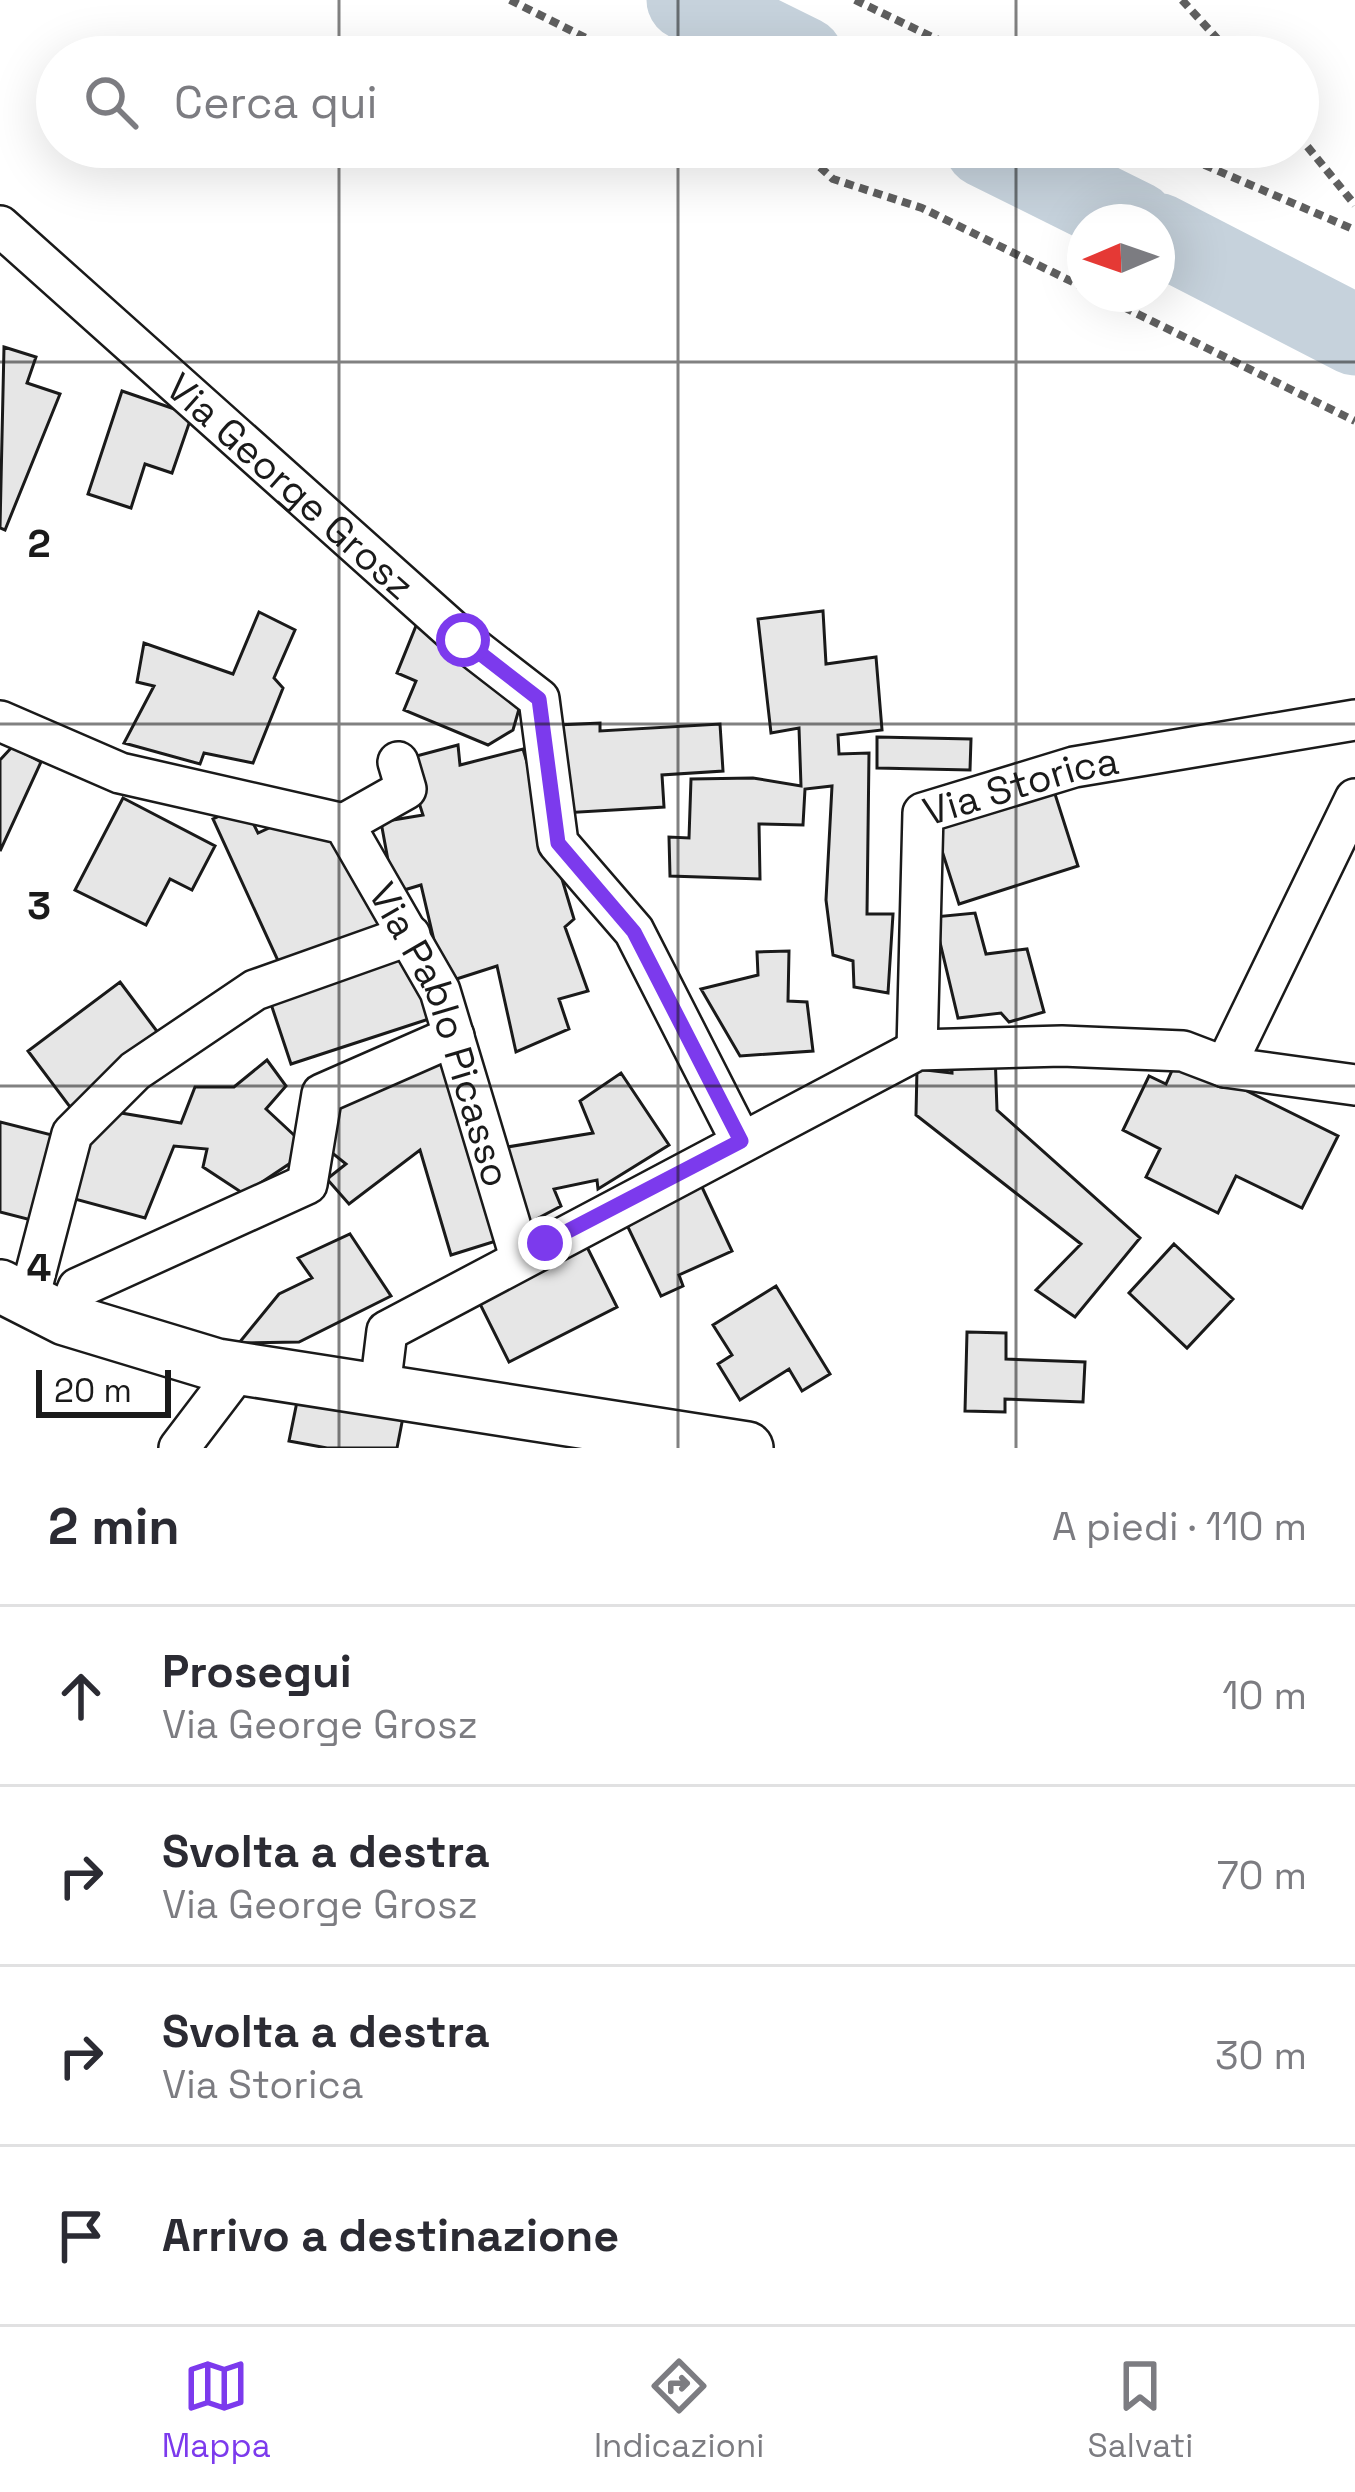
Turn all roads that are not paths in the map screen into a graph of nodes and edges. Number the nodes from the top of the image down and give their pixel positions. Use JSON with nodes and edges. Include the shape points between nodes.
{"nodes":[{"id":1,"x":0,"y":226,"type":"edge"},
{"id":2,"x":1355,"y":720,"type":"edge"},
{"id":3,"x":0,"y":721,"type":"edge"},
{"id":4,"x":398,"y":762,"type":"dead end"},
{"id":5,"x":1355,"y":799,"type":"edge"},
{"id":6,"x":344,"y":824,"type":"junction"},
{"id":7,"x":410,"y":935,"type":"junction"},
{"id":8,"x":454,"y":1036,"type":"junction"},
{"id":9,"x":917,"y":1050,"type":"junction"},
{"id":10,"x":1225,"y":1067,"type":"junction"},
{"id":11,"x":1355,"y":1085,"type":"edge"},
{"id":12,"x":741,"y":1141,"type":"junction"},
{"id":13,"x":520,"y":1257,"type":"junction"},
{"id":14,"x":31,"y":1301,"type":"edge"},
{"id":15,"x":239,"y":1369,"type":"junction"},
{"id":16,"x":380,"y":1388,"type":"junction"},
{"id":17,"x":530,"y":1431,"type":"edge"},
{"id":18,"x":178,"y":1448,"type":"edge"},
{"id":19,"x":746,"y":1448,"type":"edge"}],
"edges":[{"from":1,"to":12,"type":"street","name":"Via George Grosz","via":[[539,699],[558,843],[634,932]]},
{"from":2,"to":9,"type":"street","name":"Via Storica","via":[[1074,767],[923,813]]},
{"from":3,"to":6,"type":"street","via":[[120,773]]},
{"from":4,"to":6,"type":"street","via":[[406,789]]},
{"from":5,"to":10,"type":"street"},
{"from":6,"to":7,"type":"street","name":"Via Pablo Picasso"},
{"from":7,"to":8,"type":"street","name":"Via Pablo Picasso"},
{"from":7,"to":14,"type":"street","via":[[255,990],[135,1071],[72,1134]]},
{"from":8,"to":13,"type":"street","name":"Via Pablo Picasso"},
{"from":8,"to":14,"type":"street","via":[[322,1094],[308,1184],[78,1288]]},
{"from":9,"to":10,"type":"street","via":[[1183,1051]]},
{"from":9,"to":12,"type":"street"},
{"from":10,"to":11,"type":"street"},
{"from":12,"to":13,"type":"street"},
{"from":13,"to":16,"type":"street","via":[[387,1331]]},
{"from":14,"to":15,"type":"street"},
{"from":15,"to":16,"type":"street"},
{"from":15,"to":18,"type":"street"},
{"from":16,"to":17,"type":"street"},
{"from":17,"to":19,"type":"street"}]}
